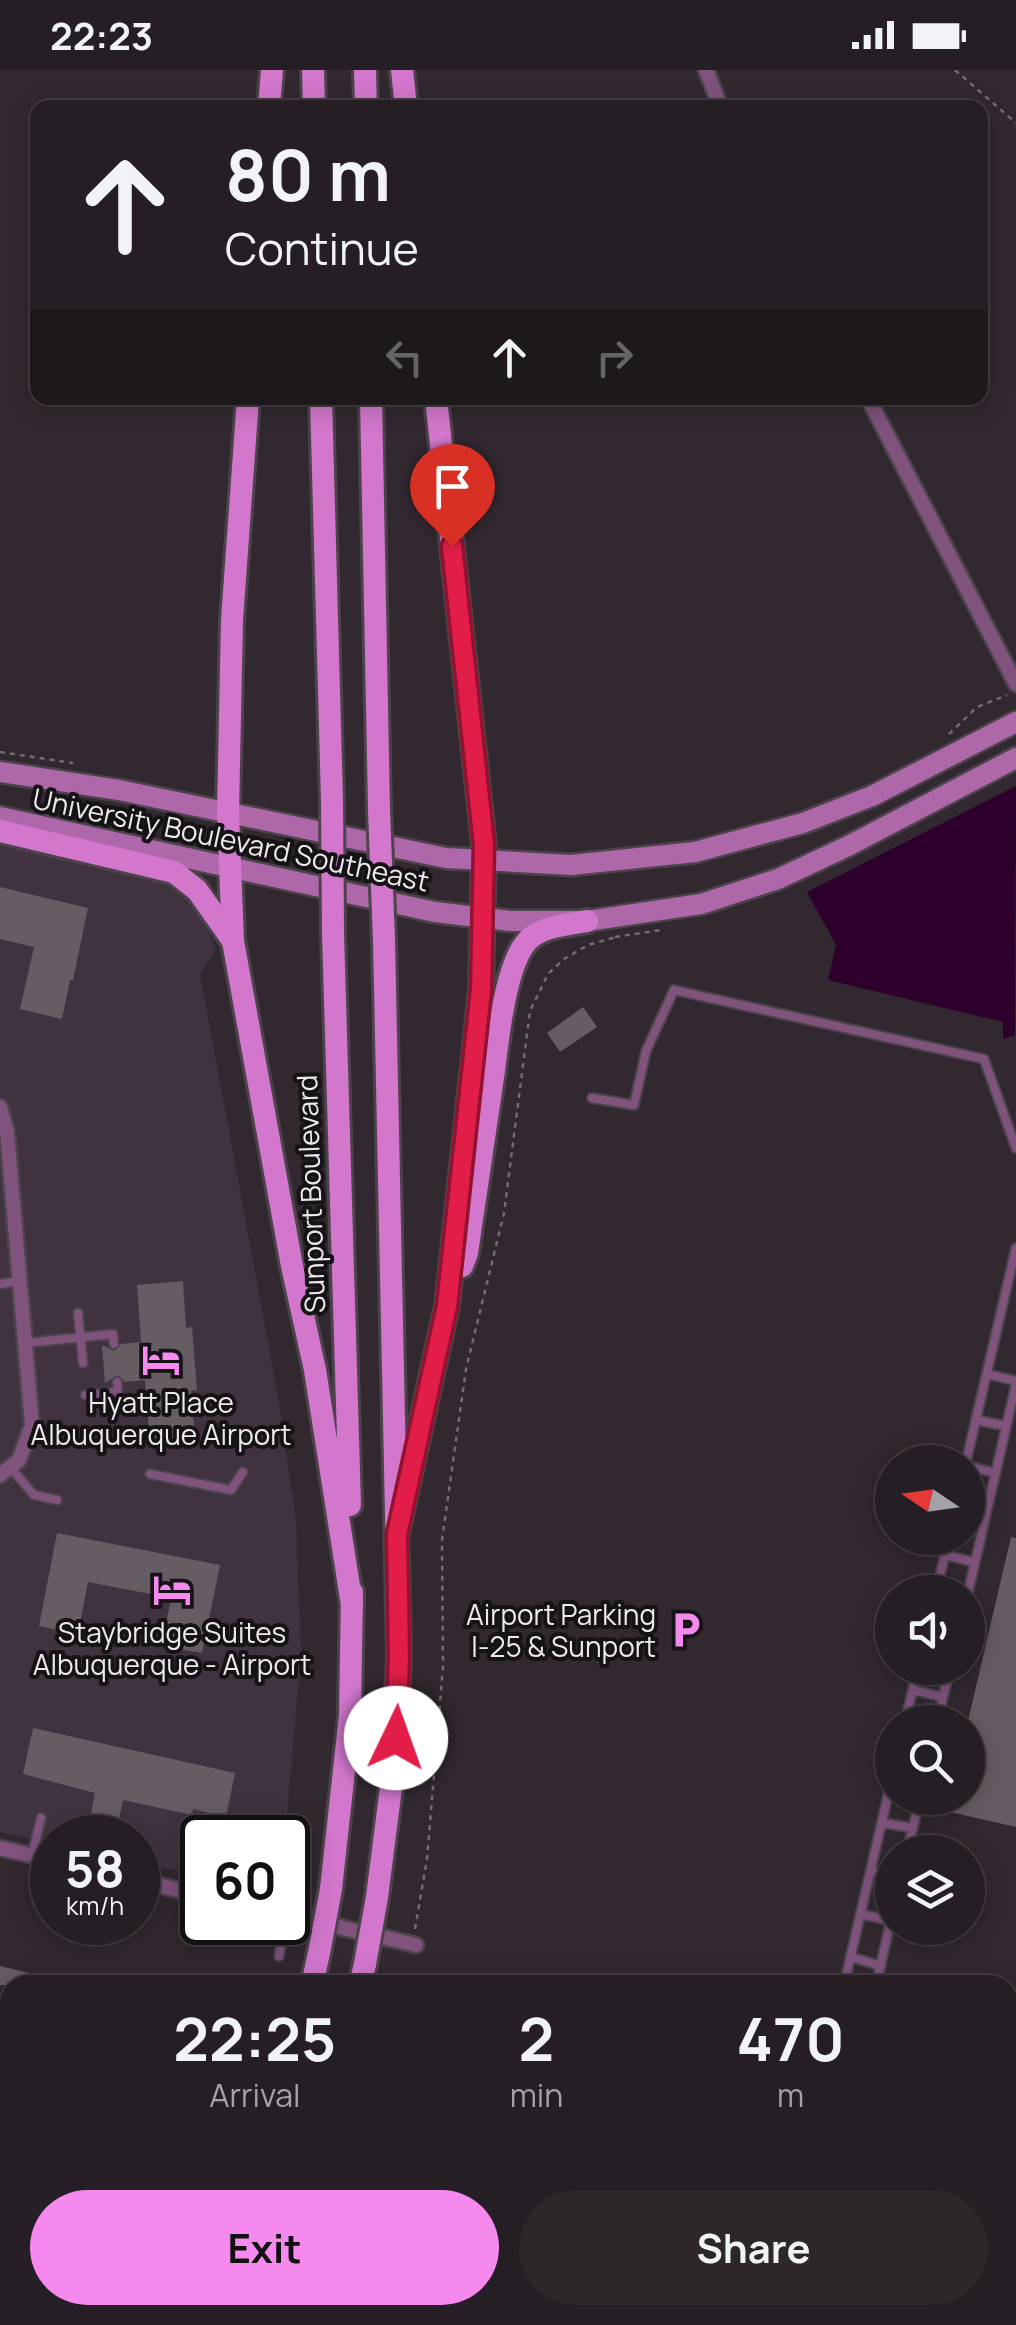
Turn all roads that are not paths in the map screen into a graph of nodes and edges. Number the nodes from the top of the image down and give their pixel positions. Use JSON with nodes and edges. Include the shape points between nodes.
{"nodes":[{"id":1,"x":272,"y":70,"type":"edge"},
{"id":2,"x":313,"y":70,"type":"edge"},
{"id":3,"x":365,"y":70,"type":"edge"},
{"id":4,"x":402,"y":70,"type":"edge"},
{"id":5,"x":706,"y":70,"type":"edge"},
{"id":6,"x":270,"y":100,"type":"edge"},
{"id":7,"x":314,"y":100,"type":"edge"},
{"id":8,"x":366,"y":100,"type":"edge"},
{"id":9,"x":405,"y":100,"type":"edge"},
{"id":10,"x":718,"y":100,"type":"edge"},
{"id":11,"x":247,"y":405,"type":"edge"},
{"id":12,"x":322,"y":405,"type":"edge"},
{"id":13,"x":371,"y":405,"type":"edge"},
{"id":14,"x":437,"y":405,"type":"edge"},
{"id":15,"x":872,"y":405,"type":"edge"},
{"id":16,"x":1016,"y":687,"type":"edge"},
{"id":17,"x":1016,"y":722,"type":"edge"},
{"id":18,"x":1016,"y":758,"type":"edge"},
{"id":19,"x":0,"y":772,"type":"edge"},
{"id":20,"x":216,"y":815,"type":"junction"},
{"id":21,"x":0,"y":817,"type":"edge"},
{"id":22,"x":0,"y":831,"type":"edge"},
{"id":23,"x":484,"y":862,"type":"junction"},
{"id":24,"x":230,"y":866,"type":"junction"},
{"id":25,"x":482,"y":918,"type":"junction"},
{"id":26,"x":587,"y":921,"type":"junction"},
{"id":27,"x":233,"y":940,"type":"junction"},
{"id":28,"x":592,"y":1098,"type":"dead end"},
{"id":29,"x":0,"y":1107,"type":"edge"},
{"id":30,"x":1016,"y":1148,"type":"edge"},
{"id":31,"x":1016,"y":1248,"type":"edge"},
{"id":32,"x":20,"y":1281,"type":"junction"},
{"id":33,"x":0,"y":1284,"type":"edge"},
{"id":34,"x":447,"y":1306,"type":"junction"},
{"id":35,"x":78,"y":1313,"type":"dead end"},
{"id":36,"x":80,"y":1337,"type":"junction"},
{"id":37,"x":26,"y":1342,"type":"junction"},
{"id":38,"x":114,"y":1344,"type":"dead end"},
{"id":39,"x":83,"y":1363,"type":"dead end"},
{"id":40,"x":986,"y":1374,"type":"junction"},
{"id":41,"x":118,"y":1382,"type":"dead end"},
{"id":42,"x":1016,"y":1382,"type":"edge"},
{"id":43,"x":85,"y":1394,"type":"dead end"},
{"id":44,"x":976,"y":1420,"type":"junction"},
{"id":45,"x":1006,"y":1426,"type":"junction"},
{"id":46,"x":971,"y":1445,"type":"edge"},
{"id":47,"x":985,"y":1470,"type":"edge"},
{"id":48,"x":5,"y":1472,"type":"edge"},
{"id":49,"x":243,"y":1472,"type":"dead end"},
{"id":50,"x":996,"y":1473,"type":"junction"},
{"id":51,"x":150,"y":1474,"type":"dead end"},
{"id":52,"x":57,"y":1500,"type":"dead end"},
{"id":53,"x":985,"y":1517,"type":"edge"},
{"id":54,"x":397,"y":1534,"type":"junction"},
{"id":55,"x":944,"y":1555,"type":"joint"},
{"id":56,"x":976,"y":1555,"type":"edge"},
{"id":57,"x":974,"y":1562,"type":"junction"},
{"id":58,"x":940,"y":1575,"type":"edge"},
{"id":59,"x":971,"y":1575,"type":"edge"},
{"id":60,"x":352,"y":1606,"type":"junction"},
{"id":61,"x":914,"y":1685,"type":"edge"},
{"id":62,"x":946,"y":1685,"type":"edge"},
{"id":63,"x":913,"y":1690,"type":"junction"},
{"id":64,"x":944,"y":1697,"type":"junction"},
{"id":65,"x":910,"y":1705,"type":"edge"},
{"id":66,"x":942,"y":1705,"type":"edge"},
{"id":67,"x":884,"y":1815,"type":"edge"},
{"id":68,"x":916,"y":1815,"type":"edge"},
{"id":69,"x":882,"y":1823,"type":"junction"},
{"id":70,"x":913,"y":1828,"type":"junction"},
{"id":71,"x":911,"y":1835,"type":"edge"},
{"id":72,"x":0,"y":1848,"type":"edge"},
{"id":73,"x":30,"y":1856,"type":"edge"},
{"id":74,"x":871,"y":1871,"type":"junction"},
{"id":75,"x":875,"y":1872,"type":"edge"},
{"id":76,"x":861,"y":1914,"type":"junction"},
{"id":77,"x":875,"y":1916,"type":"edge"},
{"id":78,"x":310,"y":1918,"type":"edge"},
{"id":79,"x":281,"y":1945,"type":"edge"},
{"id":80,"x":414,"y":1945,"type":"road end"},
{"id":81,"x":886,"y":1945,"type":"edge"},
{"id":82,"x":279,"y":1956,"type":"dead end"},
{"id":83,"x":850,"y":1958,"type":"junction"},
{"id":84,"x":881,"y":1966,"type":"junction"},
{"id":85,"x":362,"y":1974,"type":"edge"},
{"id":86,"x":314,"y":1975,"type":"edge"},
{"id":87,"x":846,"y":1975,"type":"edge"},
{"id":88,"x":879,"y":1975,"type":"edge"}],
"edges":[{"from":1,"to":6,"type":"main road"},
{"from":2,"to":7,"type":"main road"},
{"from":3,"to":8,"type":"main road"},
{"from":4,"to":9,"type":"main road"},
{"from":5,"to":10,"type":"street"},
{"from":11,"to":20,"type":"main road"},
{"from":12,"to":60,"type":"main road","name":"Sunport Boulevard","bridge":true},
{"from":13,"to":54,"type":"main road","bridge":true},
{"from":14,"to":23,"type":"main road"},
{"from":15,"to":16,"type":"street"},
{"from":17,"to":23,"type":"main road","name":"University Boulevard Southeast","via":[[872,796],[758,837],[626,862]]},
{"from":18,"to":26,"type":"main road","name":"University Boulevard Southeast","via":[[778,879],[675,909]]},
{"from":19,"to":20,"type":"main road","name":"University Boulevard Southeast","via":[[119,790]]},
{"from":20,"to":23,"type":"main road","name":"University Boulevard Southeast"},
{"from":20,"to":24,"type":"main road"},
{"from":21,"to":24,"type":"main road","name":"University Boulevard Southeast"},
{"from":22,"to":27,"type":"main road","via":[[174,872],[198,890]]},
{"from":23,"to":25,"type":"main road"},
{"from":24,"to":25,"type":"main road","name":"University Boulevard Southeast","via":[[398,906]]},
{"from":24,"to":27,"type":"main road"},
{"from":25,"to":26,"type":"main road","name":"University Boulevard Southeast"},
{"from":25,"to":34,"type":"main road","via":[[481,990]]},
{"from":26,"to":34,"type":"main road","via":[[536,934],[514,969],[467,1253]]},
{"from":27,"to":60,"type":"main road","via":[[315,1370]]},
{"from":28,"to":30,"type":"lane","via":[[634,1104],[646,1051],[674,990],[984,1059]]},
{"from":29,"to":32,"type":"street"},
{"from":31,"to":40,"type":"lane"},
{"from":32,"to":33,"type":"lane"},
{"from":32,"to":37,"type":"street"},
{"from":34,"to":54,"type":"main road"},
{"from":35,"to":36,"type":"lane"},
{"from":36,"to":37,"type":"lane"},
{"from":36,"to":38,"type":"lane","via":[[113,1334]]},
{"from":36,"to":39,"type":"lane"},
{"from":37,"to":48,"type":"street","via":[[32,1426],[25,1450]]},
{"from":40,"to":42,"type":"lane"},
{"from":40,"to":44,"type":"lane"},
{"from":41,"to":43,"type":"lane","via":[[118,1392]]},
{"from":42,"to":45,"type":"lane"},
{"from":44,"to":45,"type":"lane"},
{"from":44,"to":46,"type":"lane"},
{"from":45,"to":50,"type":"lane"},
{"from":47,"to":50,"type":"lane"},
{"from":48,"to":52,"type":"lane","via":[[34,1495]]},
{"from":49,"to":51,"type":"lane","via":[[231,1490]]},
{"from":50,"to":53,"type":"lane"},
{"from":54,"to":85,"type":"main road","bridge":true,"via":[[390,1800]]},
{"from":55,"to":57,"type":"lane"},
{"from":55,"to":58,"type":"lane"},
{"from":56,"to":57,"type":"lane"},
{"from":57,"to":59,"type":"lane"},
{"from":60,"to":86,"type":"main road","name":"Sunport Boulevard","bridge":true,"via":[[348,1753]]},
{"from":61,"to":63,"type":"lane"},
{"from":62,"to":64,"type":"lane"},
{"from":63,"to":64,"type":"lane"},
{"from":63,"to":65,"type":"lane"},
{"from":64,"to":66,"type":"lane"},
{"from":67,"to":69,"type":"lane"},
{"from":68,"to":70,"type":"lane"},
{"from":69,"to":70,"type":"lane"},
{"from":69,"to":74,"type":"lane"},
{"from":70,"to":71,"type":"lane"},
{"from":72,"to":73,"type":"street"},
{"from":74,"to":75,"type":"lane"},
{"from":74,"to":76,"type":"lane"},
{"from":76,"to":77,"type":"lane"},
{"from":76,"to":83,"type":"lane"},
{"from":78,"to":80,"type":"street"},
{"from":79,"to":82,"type":"lane"},
{"from":81,"to":84,"type":"lane"},
{"from":83,"to":84,"type":"lane"},
{"from":83,"to":87,"type":"lane"},
{"from":84,"to":88,"type":"lane"}]}
